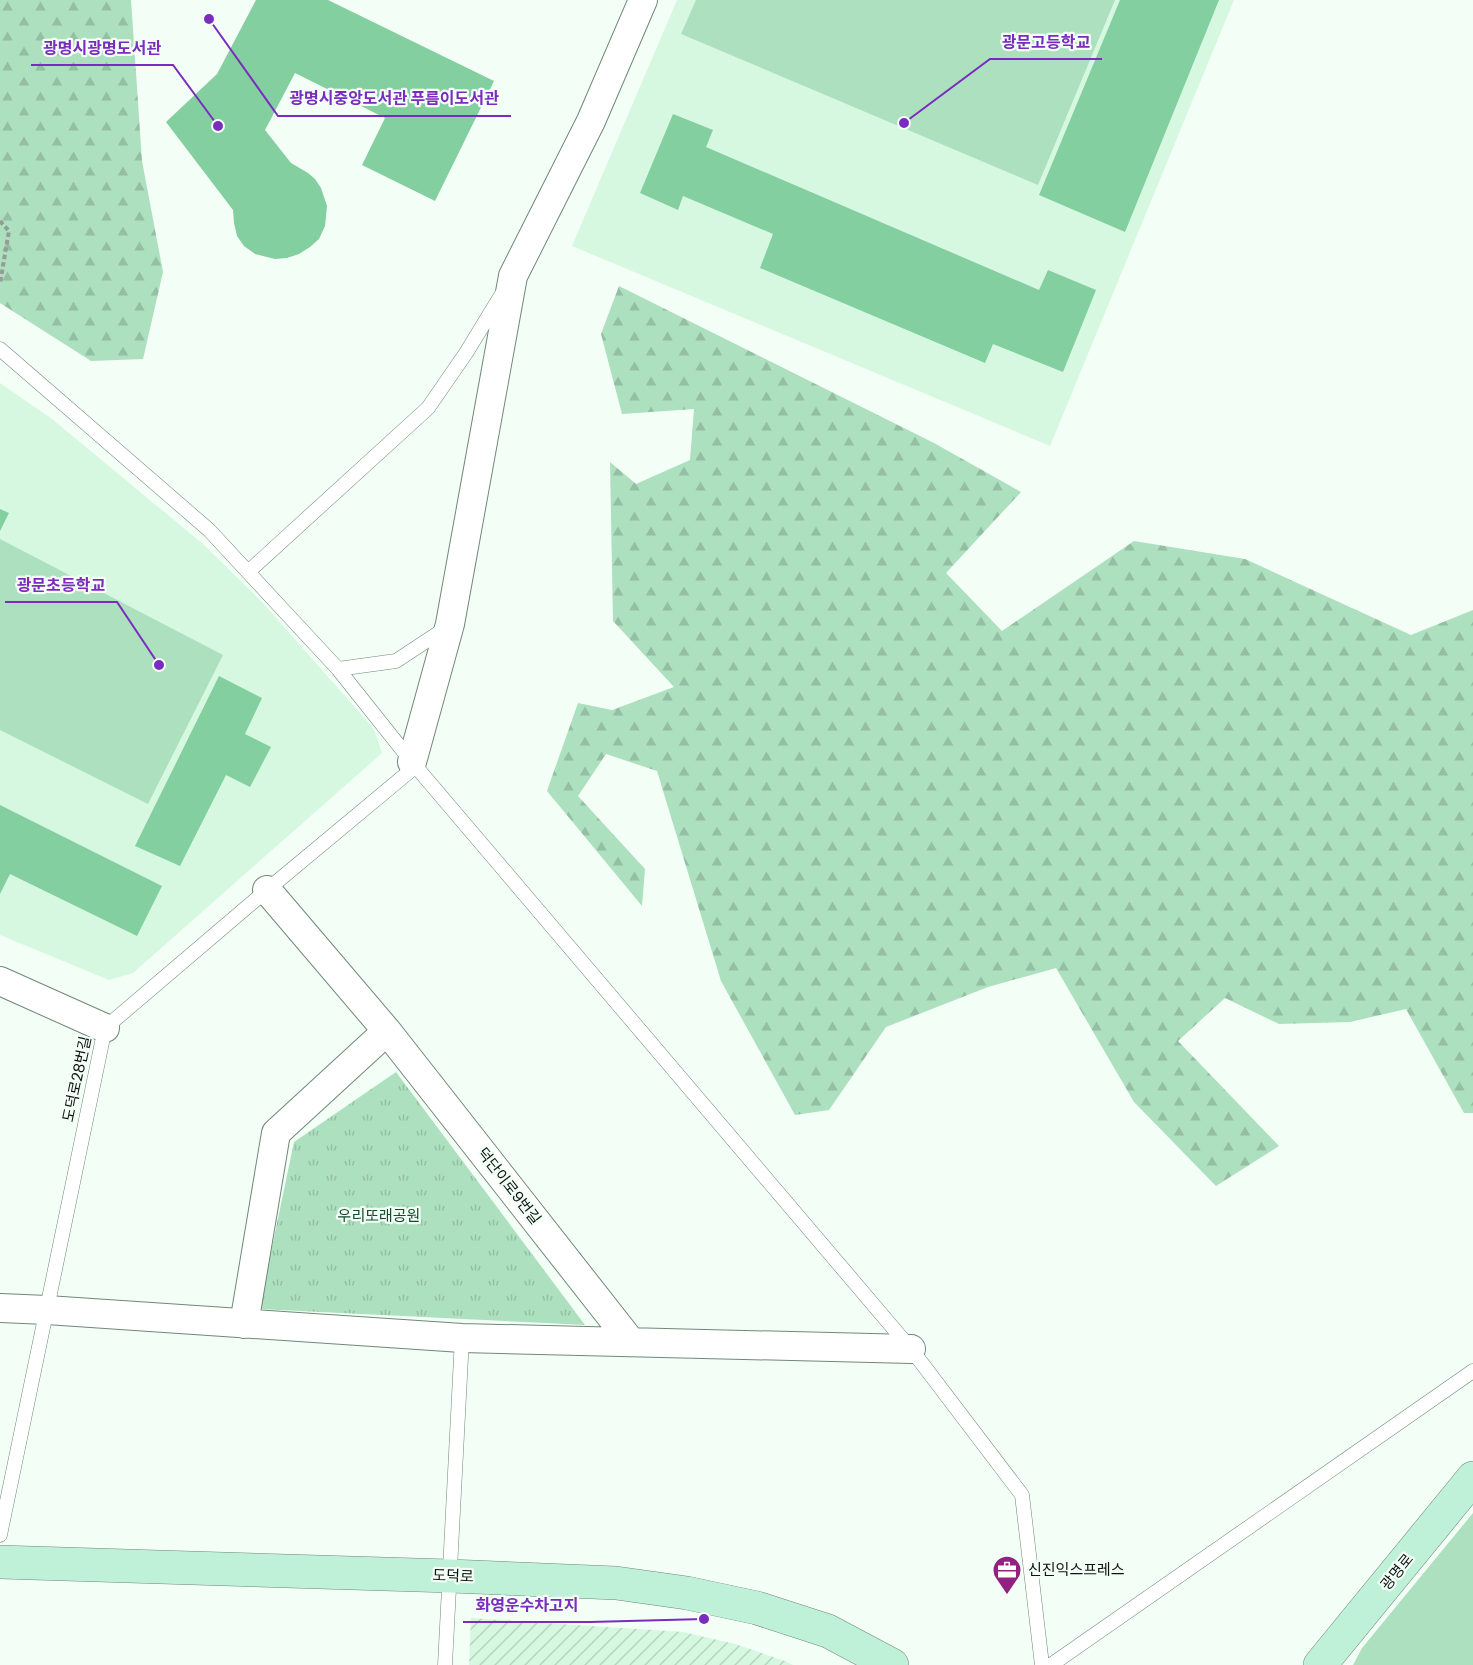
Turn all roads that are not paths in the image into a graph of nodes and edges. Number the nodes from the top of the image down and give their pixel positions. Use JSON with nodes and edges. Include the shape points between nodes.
{"nodes":[{"id":1,"x":643,"y":0,"type":"edge"},
{"id":2,"x":513,"y":276,"type":"junction"},
{"id":3,"x":0,"y":349,"type":"edge"},
{"id":4,"x":248,"y":572,"type":"junction"},
{"id":5,"x":450,"y":624,"type":"junction"},
{"id":6,"x":338,"y":669,"type":"junction"},
{"id":7,"x":414,"y":764,"type":"junction"},
{"id":8,"x":267,"y":890,"type":"junction"},
{"id":9,"x":0,"y":981,"type":"edge"},
{"id":10,"x":105,"y":1028,"type":"junction"},
{"id":11,"x":387,"y":1030,"type":"junction"},
{"id":12,"x":0,"y":1308,"type":"edge"},
{"id":13,"x":47,"y":1310,"type":"junction"},
{"id":14,"x":244,"y":1324,"type":"junction"},
{"id":15,"x":462,"y":1338,"type":"junction"},
{"id":16,"x":632,"y":1342,"type":"junction"},
{"id":17,"x":911,"y":1349,"type":"junction"},
{"id":18,"x":1473,"y":1371,"type":"edge"},
{"id":19,"x":1473,"y":1478,"type":"edge"},
{"id":20,"x":0,"y":1535,"type":"edge"},
{"id":21,"x":0,"y":1562,"type":"edge"},
{"id":22,"x":450,"y":1576,"type":"junction"},
{"id":23,"x":1331,"y":1657,"type":"edge"},
{"id":24,"x":445,"y":1665,"type":"edge"},
{"id":25,"x":892,"y":1665,"type":"edge"},
{"id":26,"x":1042,"y":1665,"type":"edge"},
{"id":27,"x":1051,"y":1665,"type":"edge"}],
"edges":[{"from":1,"to":2,"type":"street","via":[[591,121]]},
{"from":2,"to":4,"type":"lane","via":[[428,408]]},
{"from":2,"to":5,"type":"street"},
{"from":3,"to":4,"type":"lane","via":[[209,530]]},
{"from":4,"to":6,"type":"lane"},
{"from":5,"to":6,"type":"lane","via":[[396,661]]},
{"from":5,"to":7,"type":"street"},
{"from":6,"to":7,"type":"lane"},
{"from":7,"to":8,"type":"lane","name":"도덕로28번길"},
{"from":7,"to":17,"type":"lane"},
{"from":8,"to":10,"type":"lane","name":"도덕로28번길"},
{"from":8,"to":11,"type":"street","name":"덕단이로9번길"},
{"from":9,"to":10,"type":"street"},
{"from":10,"to":13,"type":"lane","name":"도덕로28번길"},
{"from":11,"to":14,"type":"street","via":[[276,1133]]},
{"from":11,"to":16,"type":"street","name":"덕단이로9번길"},
{"from":12,"to":13,"type":"street"},
{"from":13,"to":14,"type":"street"},
{"from":13,"to":20,"type":"lane","name":"도덕로28번길"},
{"from":14,"to":15,"type":"street"},
{"from":15,"to":16,"type":"street"},
{"from":15,"to":22,"type":"lane"},
{"from":16,"to":17,"type":"street"},
{"from":17,"to":26,"type":"lane","via":[[1022,1495]]},
{"from":18,"to":27,"type":"lane"},
{"from":19,"to":23,"type":"street","name":"광명로"},
{"from":21,"to":22,"type":"street","name":"도덕로"},
{"from":22,"to":24,"type":"lane"},
{"from":22,"to":25,"type":"street","name":"도덕로","via":[[616,1583],[687,1593],[757,1608],[828,1631]]}]}
